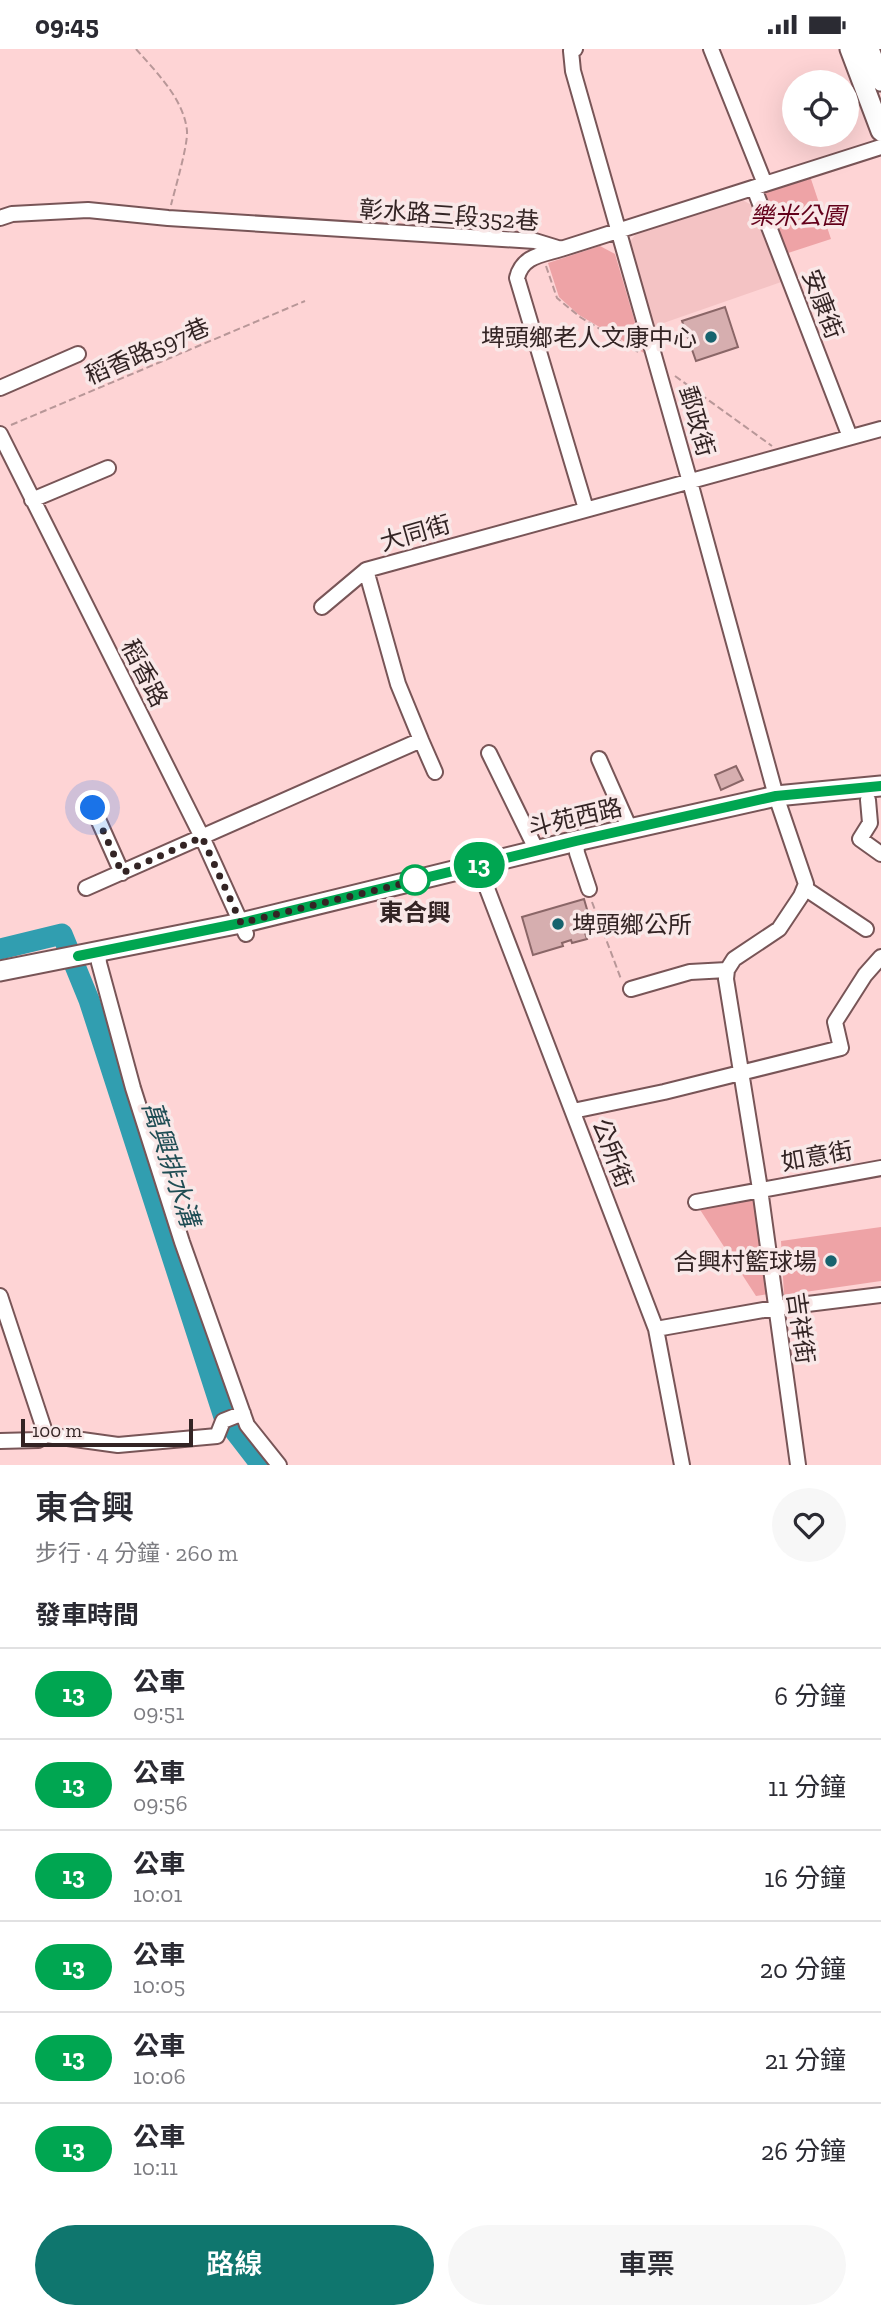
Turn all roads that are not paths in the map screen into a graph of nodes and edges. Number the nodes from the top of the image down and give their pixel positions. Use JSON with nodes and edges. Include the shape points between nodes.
{"nodes":[{"id":1,"x":575,"y":49,"type":"edge"},
{"id":2,"x":711,"y":49,"type":"edge"},
{"id":3,"x":850,"y":49,"type":"edge"},
{"id":4,"x":869,"y":49,"type":"edge"},
{"id":5,"x":881,"y":81,"type":"edge"},
{"id":6,"x":881,"y":131,"type":"edge"},
{"id":7,"x":881,"y":147,"type":"edge"},
{"id":8,"x":760,"y":186,"type":"junction"},
{"id":9,"x":0,"y":218,"type":"edge"},
{"id":10,"x":619,"y":229,"type":"junction"},
{"id":11,"x":561,"y":249,"type":"junction"},
{"id":12,"x":78,"y":354,"type":"dead end"},
{"id":13,"x":0,"y":388,"type":"edge"},
{"id":14,"x":881,"y":429,"type":"edge"},
{"id":15,"x":0,"y":431,"type":"edge"},
{"id":16,"x":850,"y":437,"type":"junction"},
{"id":17,"x":108,"y":468,"type":"dead end"},
{"id":18,"x":690,"y":482,"type":"junction"},
{"id":19,"x":32,"y":499,"type":"junction"},
{"id":20,"x":586,"y":509,"type":"junction"},
{"id":21,"x":366,"y":570,"type":"junction"},
{"id":22,"x":322,"y":607,"type":"dead end"},
{"id":23,"x":421,"y":740,"type":"junction"},
{"id":24,"x":489,"y":753,"type":"dead end"},
{"id":25,"x":599,"y":759,"type":"dead end"},
{"id":26,"x":435,"y":772,"type":"dead end"},
{"id":27,"x":877,"y":795,"type":"edge"},
{"id":28,"x":778,"y":802,"type":"junction"},
{"id":29,"x":93,"y":808,"type":"dead end"},
{"id":30,"x":630,"y":829,"type":"junction"},
{"id":31,"x":202,"y":837,"type":"junction"},
{"id":32,"x":576,"y":847,"type":"junction"},
{"id":33,"x":537,"y":851,"type":"junction"},
{"id":34,"x":881,"y":854,"type":"edge"},
{"id":35,"x":480,"y":871,"type":"junction"},
{"id":36,"x":122,"y":873,"type":"junction"},
{"id":37,"x":86,"y":888,"type":"dead end"},
{"id":38,"x":589,"y":889,"type":"road end"},
{"id":39,"x":806,"y":889,"type":"junction"},
{"id":40,"x":244,"y":928,"type":"junction"},
{"id":41,"x":866,"y":929,"type":"dead end"},
{"id":42,"x":881,"y":957,"type":"edge"},
{"id":43,"x":90,"y":959,"type":"junction"},
{"id":44,"x":727,"y":970,"type":"junction"},
{"id":45,"x":0,"y":971,"type":"edge"},
{"id":46,"x":0,"y":983,"type":"edge"},
{"id":47,"x":631,"y":989,"type":"road end"},
{"id":48,"x":742,"y":1072,"type":"junction"},
{"id":49,"x":573,"y":1111,"type":"junction"},
{"id":50,"x":881,"y":1168,"type":"edge"},
{"id":51,"x":760,"y":1189,"type":"junction"},
{"id":52,"x":696,"y":1202,"type":"dead end"},
{"id":53,"x":881,"y":1295,"type":"edge"},
{"id":54,"x":1,"y":1302,"type":"edge"},
{"id":55,"x":775,"y":1308,"type":"junction"},
{"id":56,"x":656,"y":1329,"type":"junction"},
{"id":57,"x":243,"y":1413,"type":"junction"},
{"id":58,"x":46,"y":1434,"type":"junction"},
{"id":59,"x":0,"y":1441,"type":"edge"},
{"id":60,"x":279,"y":1465,"type":"edge"},
{"id":61,"x":682,"y":1465,"type":"edge"},
{"id":62,"x":798,"y":1465,"type":"edge"}],
"edges":[{"from":1,"to":10,"type":"street","name":"郵政街","via":[[571,51],[573,71]]},
{"from":2,"to":8,"type":"street","name":"安康街"},
{"from":3,"to":6,"type":"main road"},
{"from":4,"to":5,"type":"main road"},
{"from":7,"to":8,"type":"street","name":"彰水路三段352巷"},
{"from":8,"to":10,"type":"street","name":"彰水路三段352巷"},
{"from":8,"to":16,"type":"street","name":"安康街"},
{"from":9,"to":11,"type":"street","name":"彰水路三段352巷","via":[[88,209],[535,241]]},
{"from":10,"to":11,"type":"street","name":"彰水路三段352巷"},
{"from":10,"to":18,"type":"street","name":"郵政街"},
{"from":11,"to":20,"type":"street","via":[[526,261],[517,278]]},
{"from":12,"to":13,"type":"street"},
{"from":14,"to":16,"type":"street","name":"大同街"},
{"from":15,"to":19,"type":"street","name":"稻香路"},
{"from":16,"to":18,"type":"street","name":"大同街"},
{"from":17,"to":19,"type":"street"},
{"from":18,"to":20,"type":"street","name":"大同街"},
{"from":18,"to":28,"type":"street","name":"郵政街"},
{"from":19,"to":31,"type":"street","name":"稻香路"},
{"from":20,"to":21,"type":"street","name":"大同街"},
{"from":21,"to":22,"type":"street"},
{"from":21,"to":23,"type":"street","name":"大同街","via":[[398,684]]},
{"from":23,"to":26,"type":"street","name":"大同街"},
{"from":23,"to":31,"type":"street"},
{"from":24,"to":33,"type":"street"},
{"from":25,"to":30,"type":"street"},
{"from":27,"to":28,"type":"main road","name":"斗苑西路"},
{"from":27,"to":34,"type":"street","via":[[870,823],[860,839]]},
{"from":28,"to":30,"type":"main road","name":"斗苑西路"},
{"from":28,"to":32,"type":"main road","name":"斗苑西路"},
{"from":28,"to":39,"type":"street","name":"郵政街"},
{"from":29,"to":36,"type":"street"},
{"from":30,"to":32,"type":"main road","name":"斗苑西路"},
{"from":31,"to":36,"type":"street"},
{"from":31,"to":40,"type":"street","name":"稻香路"},
{"from":32,"to":33,"type":"main road","name":"斗苑西路"},
{"from":32,"to":35,"type":"main road","name":"斗苑西路"},
{"from":32,"to":38,"type":"street"},
{"from":33,"to":35,"type":"main road","name":"斗苑西路"},
{"from":35,"to":40,"type":"main road","name":"斗苑西路"},
{"from":35,"to":49,"type":"street","name":"公所街"},
{"from":36,"to":37,"type":"street"},
{"from":39,"to":41,"type":"street"},
{"from":39,"to":44,"type":"street","via":[[779,929],[734,959]]},
{"from":40,"to":43,"type":"main road","name":"斗苑西路"},
{"from":42,"to":48,"type":"street","via":[[835,1022],[841,1048]]},
{"from":43,"to":45,"type":"main road"},
{"from":43,"to":46,"type":"main road"},
{"from":43,"to":57,"type":"street","via":[[177,1229]]},
{"from":44,"to":47,"type":"street","via":[[690,972]]},
{"from":44,"to":48,"type":"street","name":"吉祥街"},
{"from":48,"to":49,"type":"street"},
{"from":48,"to":51,"type":"street","name":"吉祥街"},
{"from":49,"to":56,"type":"street","name":"公所街"},
{"from":50,"to":51,"type":"street","name":"如意街"},
{"from":51,"to":52,"type":"street","name":"如意街"},
{"from":51,"to":55,"type":"street","name":"吉祥街"},
{"from":53,"to":55,"type":"street"},
{"from":54,"to":58,"type":"street"},
{"from":55,"to":56,"type":"street"},
{"from":55,"to":62,"type":"street","name":"吉祥街"},
{"from":56,"to":61,"type":"street","name":"公所街"},
{"from":57,"to":58,"type":"street","via":[[223,1421],[217,1436],[174,1441],[118,1445]]},
{"from":57,"to":60,"type":"street","via":[[247,1425]]},
{"from":58,"to":59,"type":"street","via":[[38,1440]]}]}
